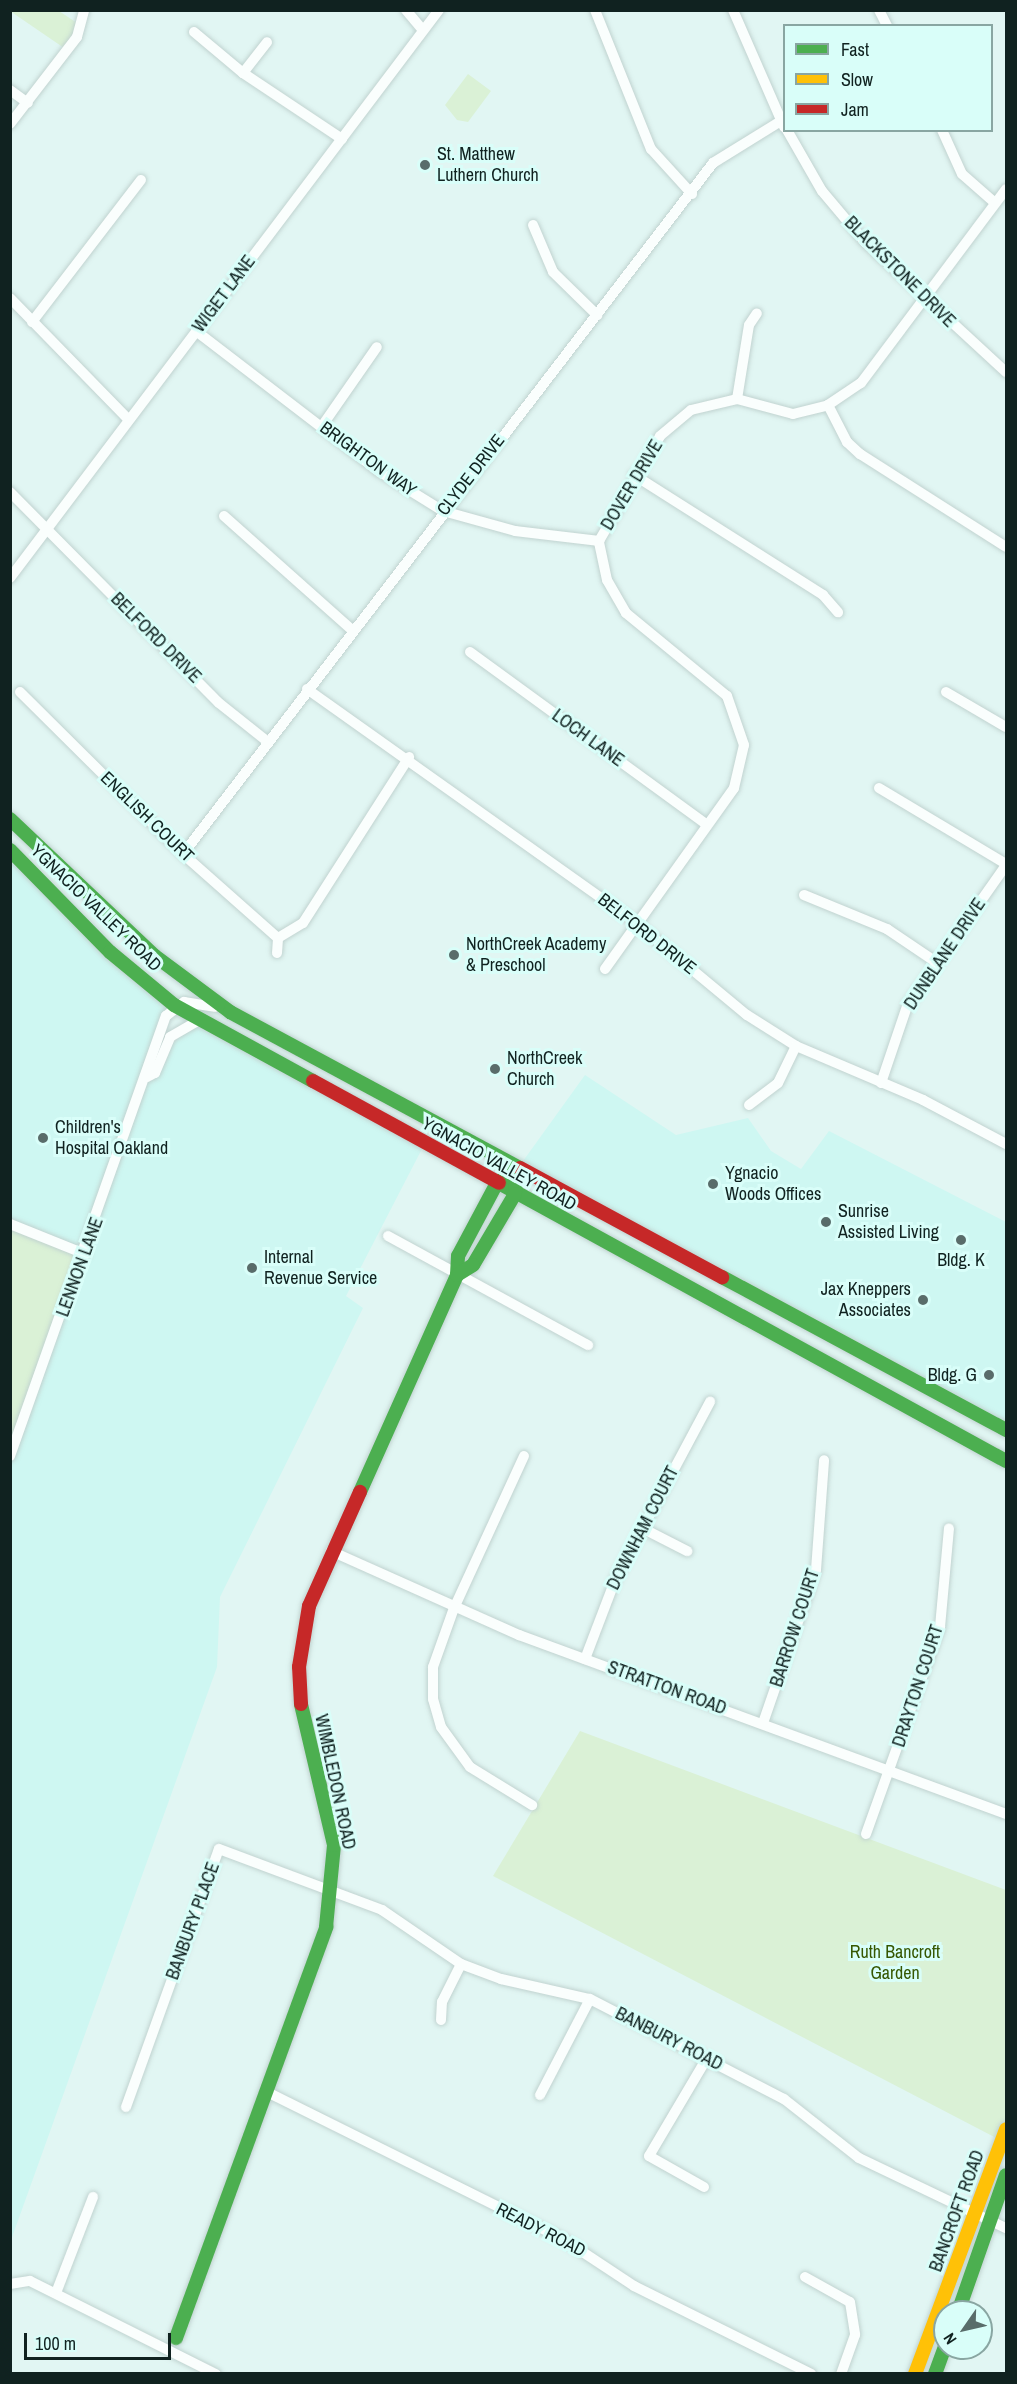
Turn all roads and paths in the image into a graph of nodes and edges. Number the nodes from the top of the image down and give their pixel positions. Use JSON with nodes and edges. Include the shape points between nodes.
{"nodes":[{"id":1,"x":84,"y":10,"type":"edge"},
{"id":2,"x":406,"y":10,"type":"edge"},
{"id":3,"x":439,"y":10,"type":"edge"},
{"id":4,"x":595,"y":10,"type":"edge"},
{"id":5,"x":733,"y":10,"type":"edge"},
{"id":6,"x":879,"y":10,"type":"edge"},
{"id":7,"x":886,"y":24,"type":"edge"},
{"id":8,"x":423,"y":30,"type":"junction"},
{"id":9,"x":194,"y":32,"type":"dead end"},
{"id":10,"x":267,"y":42,"type":"dead end"},
{"id":11,"x":243,"y":73,"type":"junction"},
{"id":12,"x":10,"y":90,"type":"edge"},
{"id":13,"x":28,"y":103,"type":"junction"},
{"id":14,"x":10,"y":124,"type":"edge"},
{"id":15,"x":783,"y":124,"type":"edge"},
{"id":16,"x":783,"y":127,"type":"edge"},
{"id":17,"x":788,"y":132,"type":"edge"},
{"id":18,"x":943,"y":132,"type":"edge"},
{"id":19,"x":342,"y":139,"type":"junction"},
{"id":20,"x":141,"y":180,"type":"dead end"},
{"id":21,"x":1006,"y":189,"type":"edge"},
{"id":22,"x":692,"y":194,"type":"junction"},
{"id":23,"x":996,"y":203,"type":"junction"},
{"id":24,"x":533,"y":225,"type":"dead end"},
{"id":25,"x":10,"y":298,"type":"edge"},
{"id":26,"x":924,"y":300,"type":"junction"},
{"id":27,"x":757,"y":313,"type":"dead end"},
{"id":28,"x":597,"y":315,"type":"junction"},
{"id":29,"x":32,"y":322,"type":"junction"},
{"id":30,"x":196,"y":331,"type":"junction"},
{"id":31,"x":377,"y":347,"type":"dead end"},
{"id":32,"x":1006,"y":372,"type":"edge"},
{"id":33,"x":737,"y":399,"type":"junction"},
{"id":34,"x":828,"y":405,"type":"junction"},
{"id":35,"x":129,"y":420,"type":"junction"},
{"id":36,"x":322,"y":426,"type":"junction"},
{"id":37,"x":634,"y":475,"type":"junction"},
{"id":38,"x":10,"y":492,"type":"edge"},
{"id":39,"x":443,"y":511,"type":"junction"},
{"id":40,"x":224,"y":516,"type":"dead end"},
{"id":41,"x":48,"y":530,"type":"junction"},
{"id":42,"x":599,"y":541,"type":"junction"},
{"id":43,"x":1006,"y":547,"type":"edge"},
{"id":44,"x":10,"y":578,"type":"edge"},
{"id":45,"x":838,"y":612,"type":"dead end"},
{"id":46,"x":351,"y":629,"type":"junction"},
{"id":47,"x":470,"y":652,"type":"dead end"},
{"id":48,"x":307,"y":689,"type":"junction"},
{"id":49,"x":20,"y":692,"type":"dead end"},
{"id":50,"x":946,"y":692,"type":"dead end"},
{"id":51,"x":1006,"y":727,"type":"edge"},
{"id":52,"x":268,"y":742,"type":"junction"},
{"id":53,"x":409,"y":757,"type":"junction"},
{"id":54,"x":879,"y":788,"type":"dead end"},
{"id":55,"x":10,"y":819,"type":"edge"},
{"id":56,"x":706,"y":824,"type":"junction"},
{"id":57,"x":10,"y":850,"type":"edge"},
{"id":58,"x":183,"y":855,"type":"junction"},
{"id":59,"x":1006,"y":865,"type":"edge"},
{"id":60,"x":804,"y":895,"type":"dead end"},
{"id":61,"x":636,"y":923,"type":"junction"},
{"id":62,"x":278,"y":938,"type":"junction"},
{"id":63,"x":277,"y":953,"type":"dead end"},
{"id":64,"x":936,"y":962,"type":"junction"},
{"id":65,"x":605,"y":969,"type":"dead end"},
{"id":66,"x":174,"y":1005,"type":"junction"},
{"id":67,"x":230,"y":1012,"type":"junction"},
{"id":68,"x":200,"y":1020,"type":"junction"},
{"id":69,"x":796,"y":1046,"type":"junction"},
{"id":70,"x":147,"y":1077,"type":"junction"},
{"id":71,"x":881,"y":1083,"type":"junction"},
{"id":72,"x":749,"y":1106,"type":"dead end"},
{"id":73,"x":1006,"y":1144,"type":"edge"},
{"id":74,"x":518,"y":1168,"type":"junction"},
{"id":75,"x":496,"y":1183,"type":"junction"},
{"id":76,"x":515,"y":1194,"type":"junction"},
{"id":77,"x":484,"y":1206,"type":"junction"},
{"id":78,"x":502,"y":1216,"type":"junction"},
{"id":79,"x":10,"y":1224,"type":"edge"},
{"id":80,"x":388,"y":1236,"type":"dead end"},
{"id":81,"x":85,"y":1254,"type":"junction"},
{"id":82,"x":457,"y":1275,"type":"junction"},
{"id":83,"x":588,"y":1345,"type":"dead end"},
{"id":84,"x":710,"y":1402,"type":"dead end"},
{"id":85,"x":1006,"y":1430,"type":"edge"},
{"id":86,"x":10,"y":1456,"type":"edge"},
{"id":87,"x":524,"y":1456,"type":"dead end"},
{"id":88,"x":824,"y":1460,"type":"dead end"},
{"id":89,"x":1006,"y":1461,"type":"edge"},
{"id":90,"x":642,"y":1528,"type":"junction"},
{"id":91,"x":949,"y":1528,"type":"dead end"},
{"id":92,"x":331,"y":1551,"type":"junction"},
{"id":93,"x":687,"y":1551,"type":"dead end"},
{"id":94,"x":454,"y":1608,"type":"junction"},
{"id":95,"x":585,"y":1659,"type":"junction"},
{"id":96,"x":763,"y":1723,"type":"junction"},
{"id":97,"x":889,"y":1772,"type":"junction"},
{"id":98,"x":532,"y":1806,"type":"dead end"},
{"id":99,"x":1006,"y":1814,"type":"edge"},
{"id":100,"x":866,"y":1834,"type":"dead end"},
{"id":101,"x":333,"y":1891,"type":"junction"},
{"id":102,"x":461,"y":1964,"type":"junction"},
{"id":103,"x":590,"y":1999,"type":"junction"},
{"id":104,"x":441,"y":2020,"type":"dead end"},
{"id":105,"x":707,"y":2058,"type":"junction"},
{"id":106,"x":267,"y":2092,"type":"junction"},
{"id":107,"x":540,"y":2096,"type":"dead end"},
{"id":108,"x":126,"y":2107,"type":"dead end"},
{"id":109,"x":1006,"y":2129,"type":"edge"},
{"id":110,"x":1006,"y":2175,"type":"edge"},
{"id":111,"x":704,"y":2187,"type":"dead end"},
{"id":112,"x":93,"y":2197,"type":"dead end"},
{"id":113,"x":976,"y":2215,"type":"junction"},
{"id":114,"x":991,"y":2222,"type":"junction"},
{"id":115,"x":1006,"y":2229,"type":"edge"},
{"id":116,"x":806,"y":2277,"type":"dead end"},
{"id":117,"x":10,"y":2284,"type":"edge"},
{"id":118,"x":56,"y":2293,"type":"junction"},
{"id":119,"x":962,"y":2300,"type":"edge"},
{"id":120,"x":176,"y":2338,"type":"dead end"},
{"id":121,"x":216,"y":2373,"type":"edge"},
{"id":122,"x":811,"y":2373,"type":"edge"},
{"id":123,"x":841,"y":2373,"type":"edge"},
{"id":124,"x":915,"y":2373,"type":"edge"}],
"edges":[{"from":1,"to":13,"type":"street","via":[[77,37]]},
{"from":2,"to":8,"type":"street"},
{"from":3,"to":8,"type":"street","name":"WIGET LANE"},
{"from":4,"to":22,"type":"street","via":[[651,149]]},
{"from":5,"to":15,"type":"street","name":"BLACKSTONE DRIVE"},
{"from":6,"to":7,"type":"street"},
{"from":8,"to":19,"type":"street","name":"WIGET LANE"},
{"from":9,"to":11,"type":"street"},
{"from":10,"to":11,"type":"street"},
{"from":11,"to":19,"type":"street"},
{"from":12,"to":13,"type":"street"},
{"from":13,"to":14,"type":"street"},
{"from":16,"to":22,"type":"street","name":"CLYDE DRIVE","via":[[713,163]]},
{"from":17,"to":26,"type":"street","name":"BLACKSTONE DRIVE","via":[[822,191]]},
{"from":18,"to":23,"type":"street","via":[[962,174]]},
{"from":19,"to":30,"type":"street","name":"WIGET LANE"},
{"from":20,"to":29,"type":"street"},
{"from":21,"to":23,"type":"street","name":"DOVER DRIVE"},
{"from":22,"to":28,"type":"street","name":"CLYDE DRIVE"},
{"from":23,"to":26,"type":"street","name":"DOVER DRIVE"},
{"from":24,"to":28,"type":"street","via":[[553,272]]},
{"from":25,"to":29,"type":"street"},
{"from":26,"to":32,"type":"street","name":"BLACKSTONE DRIVE"},
{"from":26,"to":34,"type":"street","name":"DOVER DRIVE","via":[[861,383]]},
{"from":27,"to":33,"type":"street","via":[[749,325]]},
{"from":28,"to":39,"type":"street","name":"CLYDE DRIVE"},
{"from":29,"to":35,"type":"street"},
{"from":30,"to":35,"type":"street","name":"WIGET LANE"},
{"from":30,"to":36,"type":"street","name":"BRIGHTON WAY"},
{"from":31,"to":36,"type":"street"},
{"from":33,"to":34,"type":"street","name":"DOVER DRIVE","via":[[793,414]]},
{"from":33,"to":37,"type":"street","name":"DOVER DRIVE","via":[[691,410],[660,436]]},
{"from":34,"to":43,"type":"street","via":[[847,442],[860,453]]},
{"from":35,"to":41,"type":"street","name":"WIGET LANE"},
{"from":36,"to":39,"type":"street","name":"BRIGHTON WAY"},
{"from":37,"to":42,"type":"street","name":"DOVER DRIVE"},
{"from":37,"to":45,"type":"street","via":[[823,595]]},
{"from":38,"to":41,"type":"street","name":"BELFORD DRIVE"},
{"from":39,"to":42,"type":"street","name":"BRIGHTON WAY","via":[[515,531]]},
{"from":39,"to":46,"type":"street","name":"CLYDE DRIVE"},
{"from":40,"to":46,"type":"street"},
{"from":41,"to":44,"type":"street","name":"WIGET LANE"},
{"from":41,"to":52,"type":"street","name":"BELFORD DRIVE","via":[[219,703]]},
{"from":42,"to":56,"type":"street","name":"DOVER DRIVE","via":[[607,580],[626,613],[727,696],[744,745],[734,788]]},
{"from":46,"to":48,"type":"street","name":"CLYDE DRIVE"},
{"from":47,"to":56,"type":"street","name":"LOCH LANE"},
{"from":48,"to":52,"type":"street","name":"CLYDE DRIVE"},
{"from":48,"to":53,"type":"street","name":"BELFORD DRIVE"},
{"from":49,"to":58,"type":"street","name":"ENGLISH COURT"},
{"from":50,"to":51,"type":"street"},
{"from":52,"to":58,"type":"street","name":"CLYDE DRIVE"},
{"from":53,"to":61,"type":"street","name":"BELFORD DRIVE"},
{"from":53,"to":62,"type":"street","via":[[303,923]]},
{"from":54,"to":59,"type":"street"},
{"from":55,"to":67,"type":"main road","name":"YGNACIO VALLEY ROAD","via":[[155,957]]},
{"from":56,"to":61,"type":"street","name":"DOVER DRIVE"},
{"from":57,"to":66,"type":"main road","name":"YGNACIO VALLEY ROAD","via":[[110,952]]},
{"from":58,"to":62,"type":"street","name":"ENGLISH COURT"},
{"from":59,"to":64,"type":"street","name":"DUNBLANE DRIVE"},
{"from":60,"to":64,"type":"street","via":[[887,929]]},
{"from":61,"to":65,"type":"street","name":"DOVER DRIVE"},
{"from":61,"to":69,"type":"street","name":"BELFORD DRIVE","via":[[747,1015]]},
{"from":62,"to":63,"type":"street"},
{"from":64,"to":71,"type":"street","name":"DUNBLANE DRIVE","via":[[907,1006]]},
{"from":66,"to":67,"type":"street","via":[[205,1004]]},
{"from":66,"to":68,"type":"main road","name":"YGNACIO VALLEY ROAD"},
{"from":66,"to":70,"type":"street","name":"LENNON LANE","via":[[145,1067]]},
{"from":67,"to":74,"type":"main road","name":"YGNACIO VALLEY ROAD"},
{"from":68,"to":70,"type":"street","name":"LENNON LANE","via":[[170,1037],[155,1072]]},
{"from":68,"to":75,"type":"main road","name":"YGNACIO VALLEY ROAD"},
{"from":69,"to":71,"type":"street","name":"BELFORD DRIVE"},
{"from":69,"to":72,"type":"street","via":[[778,1083]]},
{"from":70,"to":81,"type":"street","name":"LENNON LANE"},
{"from":71,"to":73,"type":"street","name":"BELFORD DRIVE"},
{"from":74,"to":75,"type":"main road","name":"WIMBLEDON ROAD"},
{"from":74,"to":76,"type":"main road","name":"WIMBLEDON ROAD"},
{"from":74,"to":85,"type":"main road","name":"YGNACIO VALLEY ROAD"},
{"from":75,"to":76,"type":"main road","name":"YGNACIO VALLEY ROAD"},
{"from":75,"to":77,"type":"main road","name":"WIMBLEDON ROAD"},
{"from":76,"to":78,"type":"main road","name":"WIMBLEDON ROAD"},
{"from":76,"to":89,"type":"main road","name":"YGNACIO VALLEY ROAD"},
{"from":77,"to":78,"type":"street","via":[[496,1205]]},
{"from":77,"to":82,"type":"main road","name":"WIMBLEDON ROAD","via":[[458,1256]]},
{"from":78,"to":82,"type":"main road","name":"WIMBLEDON ROAD","via":[[472,1265]]},
{"from":79,"to":81,"type":"street"},
{"from":80,"to":82,"type":"street"},
{"from":81,"to":86,"type":"street","name":"LENNON LANE"},
{"from":82,"to":83,"type":"street"},
{"from":82,"to":92,"type":"main road","name":"WIMBLEDON ROAD"},
{"from":84,"to":90,"type":"street","name":"DOWNHAM COURT"},
{"from":87,"to":94,"type":"street"},
{"from":88,"to":96,"type":"street","name":"BARROW COURT","via":[[816,1569]]},
{"from":90,"to":93,"type":"street"},
{"from":90,"to":95,"type":"street","name":"DOWNHAM COURT","via":[[616,1578]]},
{"from":91,"to":97,"type":"street","name":"DRAYTON COURT","via":[[940,1627]]},
{"from":92,"to":94,"type":"street","name":"STRATTON ROAD"},
{"from":92,"to":101,"type":"main road","name":"WIMBLEDON ROAD","via":[[309,1606],[299,1667],[301,1706],[334,1845]]},
{"from":94,"to":95,"type":"street","name":"STRATTON ROAD"},
{"from":94,"to":98,"type":"street","via":[[433,1667],[433,1699],[441,1727],[470,1767]]},
{"from":95,"to":96,"type":"street","name":"STRATTON ROAD"},
{"from":96,"to":97,"type":"street","name":"STRATTON ROAD"},
{"from":97,"to":99,"type":"street","name":"STRATTON ROAD"},
{"from":97,"to":100,"type":"street","name":"DRAYTON COURT"},
{"from":101,"to":102,"type":"street","name":"BANBURY ROAD","via":[[382,1910]]},
{"from":101,"to":106,"type":"main road","name":"WIMBLEDON ROAD","via":[[326,1927]]},
{"from":101,"to":108,"type":"street","name":"BANBURY PLACE","via":[[219,1849]]},
{"from":102,"to":103,"type":"street","name":"BANBURY ROAD","via":[[501,1979]]},
{"from":102,"to":104,"type":"street","via":[[442,2002]]},
{"from":103,"to":105,"type":"street","name":"BANBURY ROAD"},
{"from":103,"to":107,"type":"street"},
{"from":105,"to":111,"type":"street","via":[[649,2156]]},
{"from":105,"to":113,"type":"street","name":"BANBURY ROAD","via":[[784,2099],[859,2158]]},
{"from":106,"to":120,"type":"main road","name":"WIMBLEDON ROAD"},
{"from":106,"to":122,"type":"street","name":"READY ROAD","via":[[563,2239],[634,2286]]},
{"from":109,"to":113,"type":"main road","name":"BANCROFT ROAD"},
{"from":110,"to":114,"type":"main road","name":"BANCROFT ROAD"},
{"from":112,"to":118,"type":"street"},
{"from":113,"to":114,"type":"street","name":"BANBURY ROAD"},
{"from":113,"to":124,"type":"main road","name":"BANCROFT ROAD"},
{"from":114,"to":115,"type":"street","name":"BANBURY ROAD"},
{"from":114,"to":119,"type":"main road","name":"BANCROFT ROAD"},
{"from":116,"to":123,"type":"street","via":[[850,2302],[855,2335]]},
{"from":117,"to":118,"type":"street","via":[[30,2281]]},
{"from":118,"to":121,"type":"street"}]}
